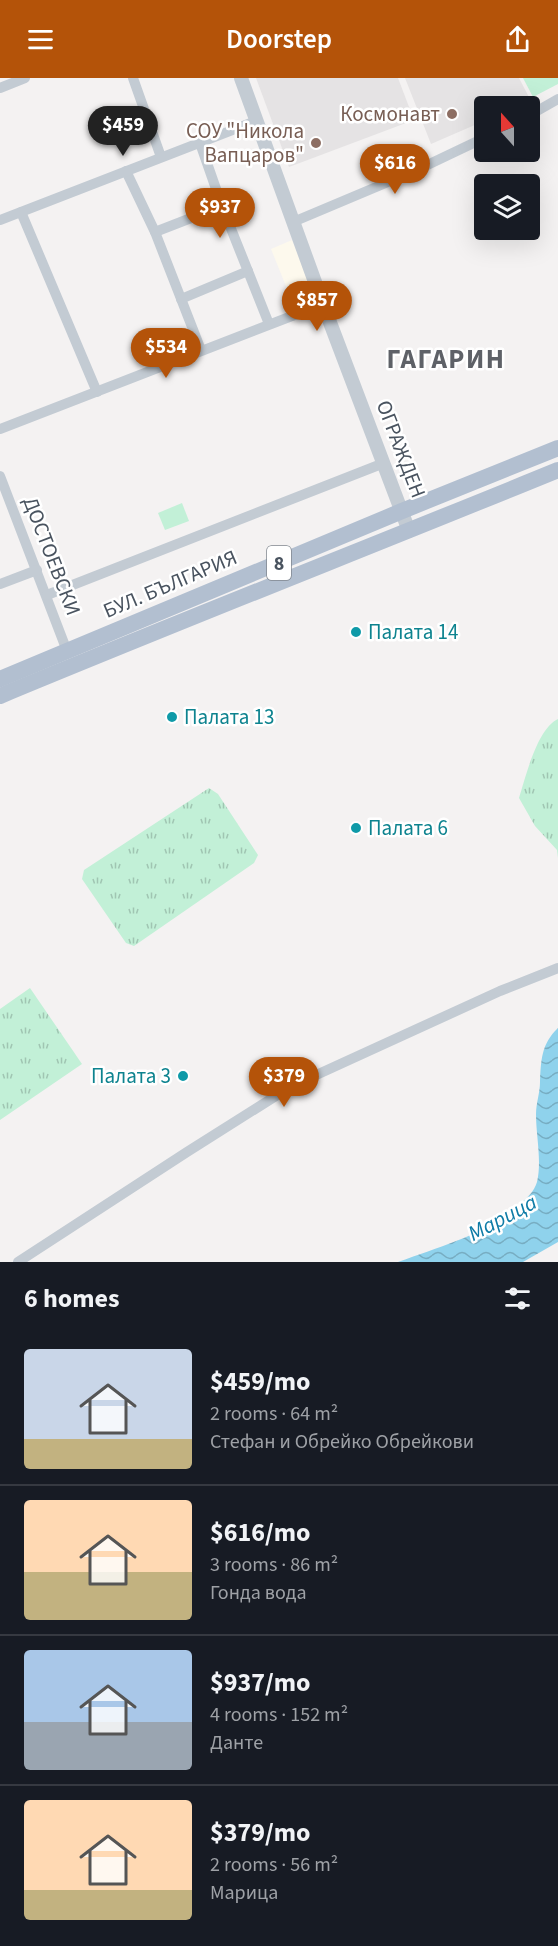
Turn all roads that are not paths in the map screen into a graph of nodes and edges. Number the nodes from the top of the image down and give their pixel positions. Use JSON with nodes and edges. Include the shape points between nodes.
{"nodes":[{"id":1,"x":25,"y":78,"type":"edge"},
{"id":2,"x":133,"y":78,"type":"edge"},
{"id":3,"x":241,"y":78,"type":"edge"},
{"id":4,"x":0,"y":88,"type":"edge"},
{"id":5,"x":558,"y":99,"type":"edge"},
{"id":6,"x":540,"y":109,"type":"edge"},
{"id":7,"x":256,"y":121,"type":"junction"},
{"id":8,"x":200,"y":143,"type":"junction"},
{"id":9,"x":474,"y":143,"type":"edge"},
{"id":10,"x":161,"y":157,"type":"junction"},
{"id":11,"x":126,"y":171,"type":"junction"},
{"id":12,"x":222,"y":206,"type":"junction"},
{"id":13,"x":21,"y":212,"type":"junction"},
{"id":14,"x":0,"y":220,"type":"edge"},
{"id":15,"x":293,"y":222,"type":"junction"},
{"id":16,"x":155,"y":232,"type":"junction"},
{"id":17,"x":248,"y":271,"type":"junction"},
{"id":18,"x":181,"y":298,"type":"junction"},
{"id":19,"x":323,"y":304,"type":"junction"},
{"id":20,"x":269,"y":324,"type":"junction"},
{"id":21,"x":201,"y":351,"type":"junction"},
{"id":22,"x":97,"y":392,"type":"junction"},
{"id":23,"x":0,"y":429,"type":"edge"},
{"id":24,"x":558,"y":448,"type":"edge"},
{"id":25,"x":384,"y":463,"type":"junction"},
{"id":26,"x":558,"y":470,"type":"edge"},
{"id":27,"x":0,"y":476,"type":"edge"},
{"id":28,"x":402,"y":511,"type":"junction"},
{"id":29,"x":409,"y":531,"type":"junction"},
{"id":30,"x":37,"y":570,"type":"junction"},
{"id":31,"x":0,"y":584,"type":"edge"},
{"id":32,"x":47,"y":596,"type":"junction"},
{"id":33,"x":67,"y":651,"type":"junction"},
{"id":34,"x":0,"y":679,"type":"edge"},
{"id":35,"x":0,"y":696,"type":"edge"},
{"id":36,"x":558,"y":968,"type":"edge"},
{"id":37,"x":18,"y":1262,"type":"edge"}],
"edges":[{"from":1,"to":4,"type":"street"},
{"from":2,"to":10,"type":"street"},
{"from":3,"to":7,"type":"street","name":"ОГРАЖДЕН"},
{"from":5,"to":6,"type":"street"},
{"from":7,"to":8,"type":"street"},
{"from":7,"to":15,"type":"street","name":"ОГРАЖДЕН"},
{"from":8,"to":10,"type":"street"},
{"from":8,"to":12,"type":"street"},
{"from":9,"to":15,"type":"street"},
{"from":10,"to":11,"type":"street"},
{"from":11,"to":13,"type":"street"},
{"from":11,"to":16,"type":"street"},
{"from":12,"to":16,"type":"street"},
{"from":12,"to":17,"type":"street"},
{"from":13,"to":14,"type":"street"},
{"from":13,"to":22,"type":"street"},
{"from":15,"to":19,"type":"street","name":"ОГРАЖДЕН"},
{"from":16,"to":18,"type":"street"},
{"from":17,"to":18,"type":"street"},
{"from":17,"to":20,"type":"street"},
{"from":18,"to":21,"type":"street"},
{"from":19,"to":20,"type":"street"},
{"from":19,"to":25,"type":"street","name":"ОГРАЖДЕН"},
{"from":20,"to":21,"type":"street"},
{"from":21,"to":22,"type":"street"},
{"from":22,"to":23,"type":"street"},
{"from":24,"to":28,"type":"main road","name":"БУЛ. БЪЛГАРИЯ","number":"8"},
{"from":25,"to":28,"type":"street","name":"ОГРАЖДЕН"},
{"from":25,"to":32,"type":"street"},
{"from":26,"to":29,"type":"main road","number":"8"},
{"from":27,"to":30,"type":"street","name":"ДОСТОЕВСКИ"},
{"from":28,"to":29,"type":"street","name":"ОГРАЖДЕН"},
{"from":28,"to":33,"type":"main road","name":"БУЛ. БЪЛГАРИЯ","number":"8"},
{"from":29,"to":35,"type":"main road","number":"8"},
{"from":30,"to":31,"type":"street"},
{"from":30,"to":32,"type":"street","name":"ДОСТОЕВСКИ"},
{"from":32,"to":33,"type":"street","name":"ДОСТОЕВСКИ"},
{"from":33,"to":34,"type":"main road","name":"БУЛ. БЪЛГАРИЯ","number":"8"},
{"from":36,"to":37,"type":"street","via":[[290,1087]]}]}
